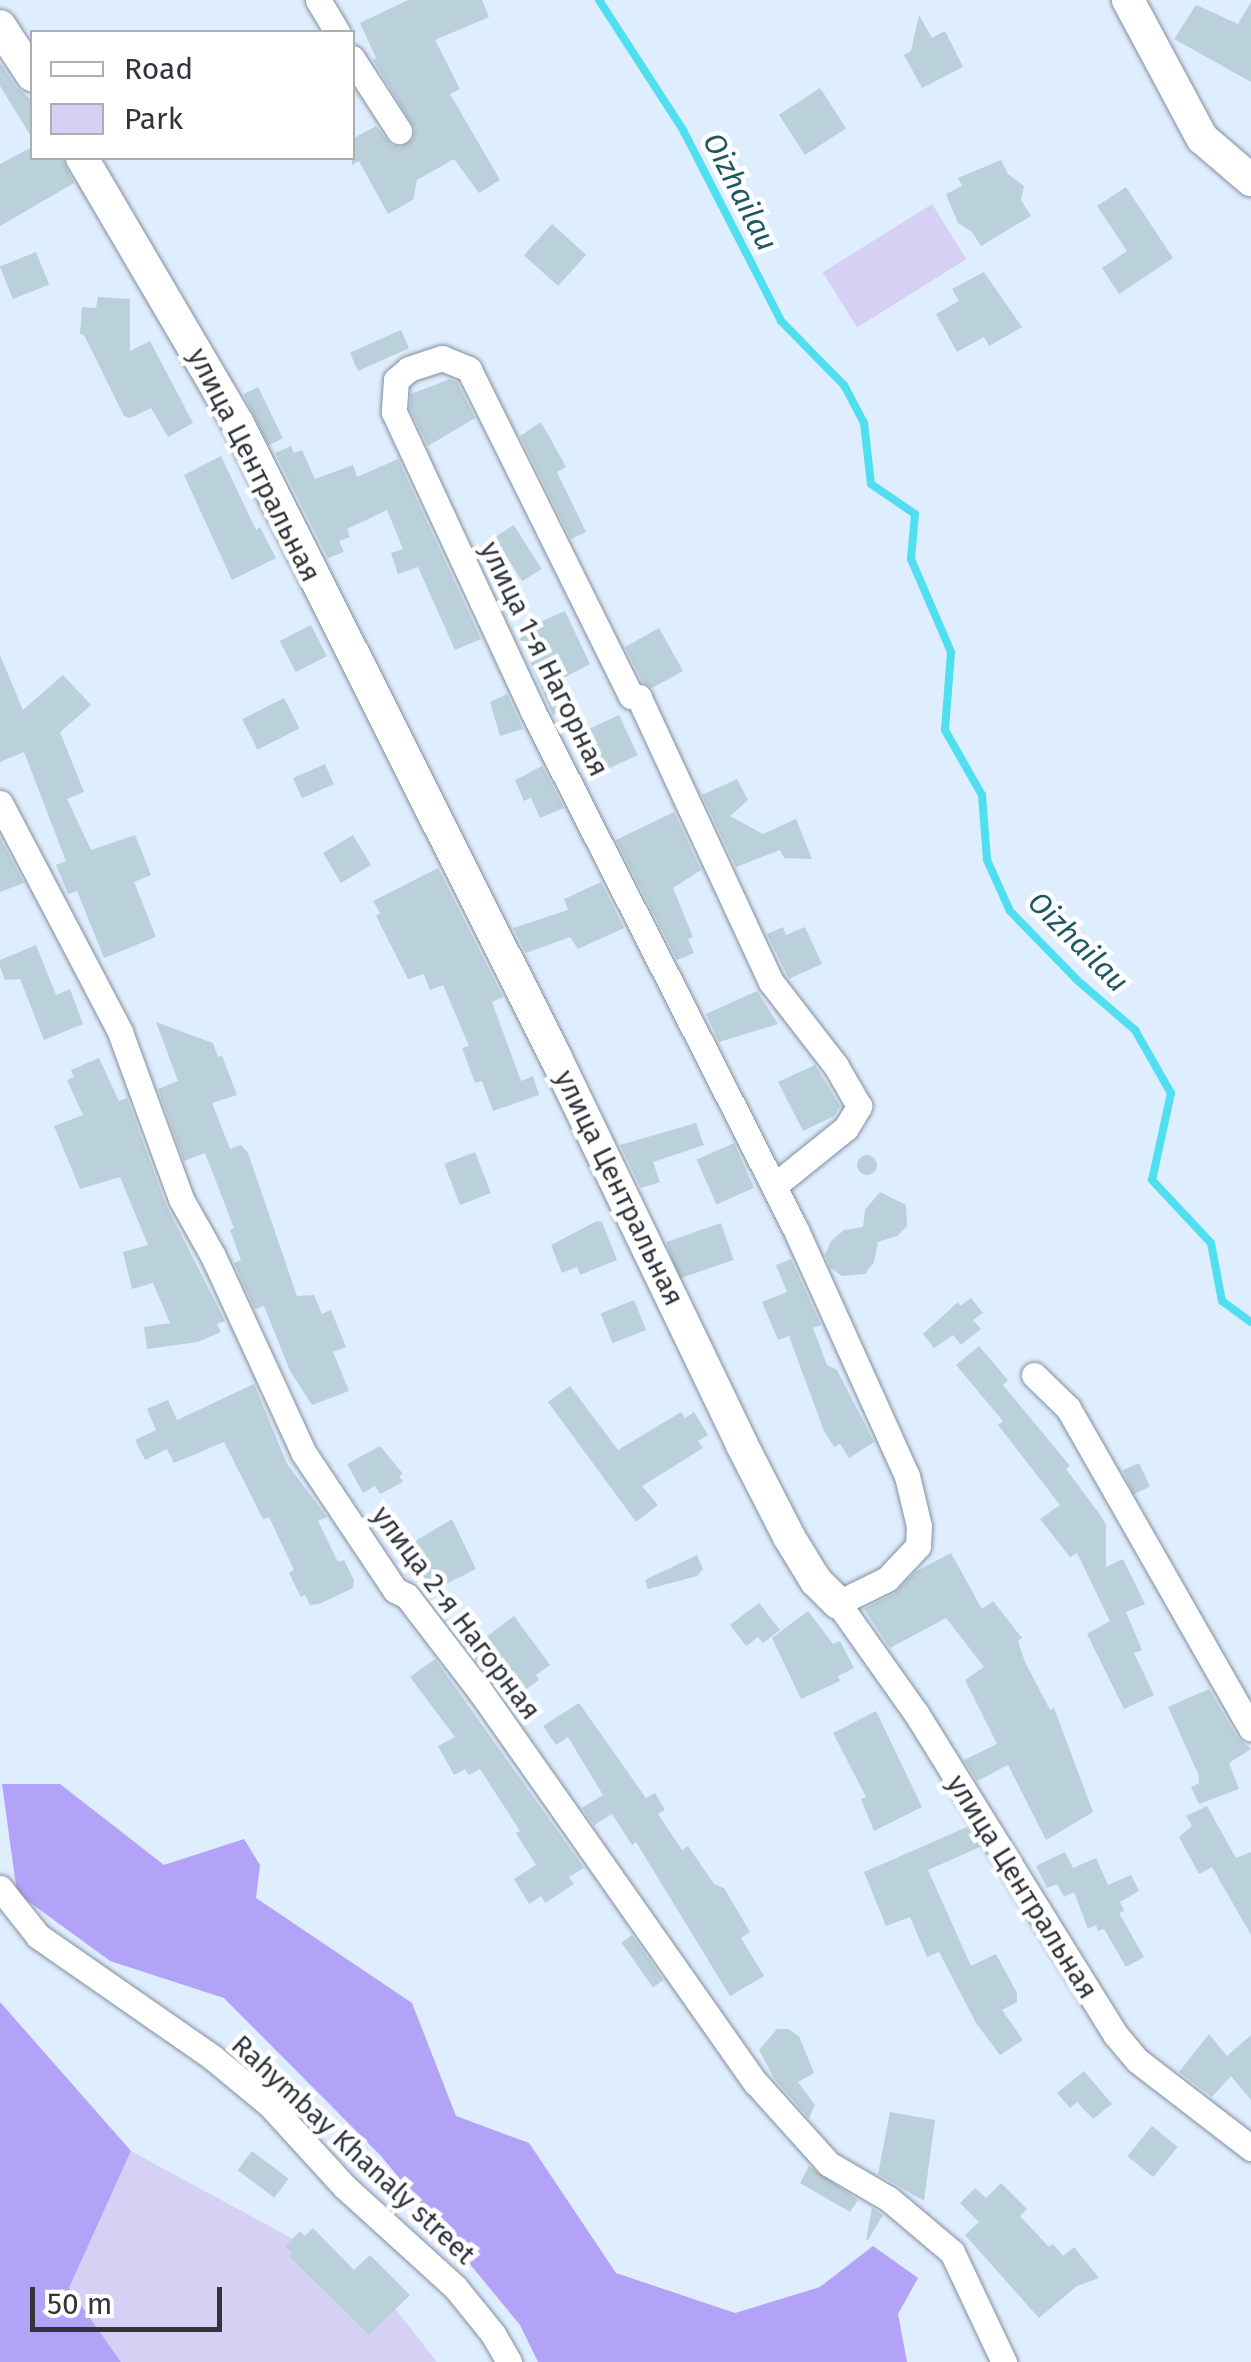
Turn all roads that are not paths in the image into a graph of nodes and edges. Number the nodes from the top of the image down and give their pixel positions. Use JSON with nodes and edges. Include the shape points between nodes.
{"nodes":[{"id":1,"x":318,"y":0,"type":"edge"},
{"id":2,"x":1128,"y":0,"type":"edge"},
{"id":3,"x":0,"y":26,"type":"edge"},
{"id":4,"x":336,"y":30,"type":"edge"},
{"id":5,"x":355,"y":62,"type":"edge"},
{"id":6,"x":30,"y":72,"type":"edge"},
{"id":7,"x":400,"y":130,"type":"dead end"},
{"id":8,"x":83,"y":160,"type":"edge"},
{"id":9,"x":1251,"y":180,"type":"edge"},
{"id":10,"x":0,"y":803,"type":"edge"},
{"id":11,"x":774,"y":1186,"type":"junction"},
{"id":12,"x":1034,"y":1375,"type":"dead end"},
{"id":13,"x":838,"y":1603,"type":"junction"},
{"id":14,"x":1251,"y":1729,"type":"edge"},
{"id":15,"x":0,"y":1888,"type":"edge"},
{"id":16,"x":1251,"y":2148,"type":"edge"},
{"id":17,"x":509,"y":2362,"type":"edge"},
{"id":18,"x":1004,"y":2362,"type":"edge"}],
"edges":[{"from":1,"to":4,"type":"street"},
{"from":2,"to":9,"type":"street","via":[[1202,138]]},
{"from":3,"to":6,"type":"street"},
{"from":5,"to":7,"type":"street"},
{"from":8,"to":13,"type":"street","name":"улица Центральная","via":[[238,424],[757,1474],[816,1581]]},
{"from":10,"to":18,"type":"street","name":"улица 2-я Нагорная","via":[[120,1032],[181,1199],[304,1452],[394,1590],[407,1596],[480,1690],[756,2084],[829,2164],[888,2199],[952,2252]]},
{"from":11,"to":11,"type":"street","name":"улица 1-я Нагорная","via":[[846,1128],[859,1106],[760,962],[665,750],[476,381],[461,364],[442,358],[410,369],[396,380],[394,412],[518,680]]},
{"from":11,"to":13,"type":"street","name":"улица 1-я Нагорная","via":[[906,1476],[919,1526],[918,1546],[906,1561],[866,1592]]},
{"from":12,"to":14,"type":"street","via":[[1068,1408]]},
{"from":13,"to":16,"type":"street","name":"улица Центральная","via":[[916,1712],[1114,2034],[1138,2061]]},
{"from":15,"to":17,"type":"street","name":"Rahymbay Khanaly street","via":[[38,1936],[270,2105],[345,2188],[455,2287]]}]}
